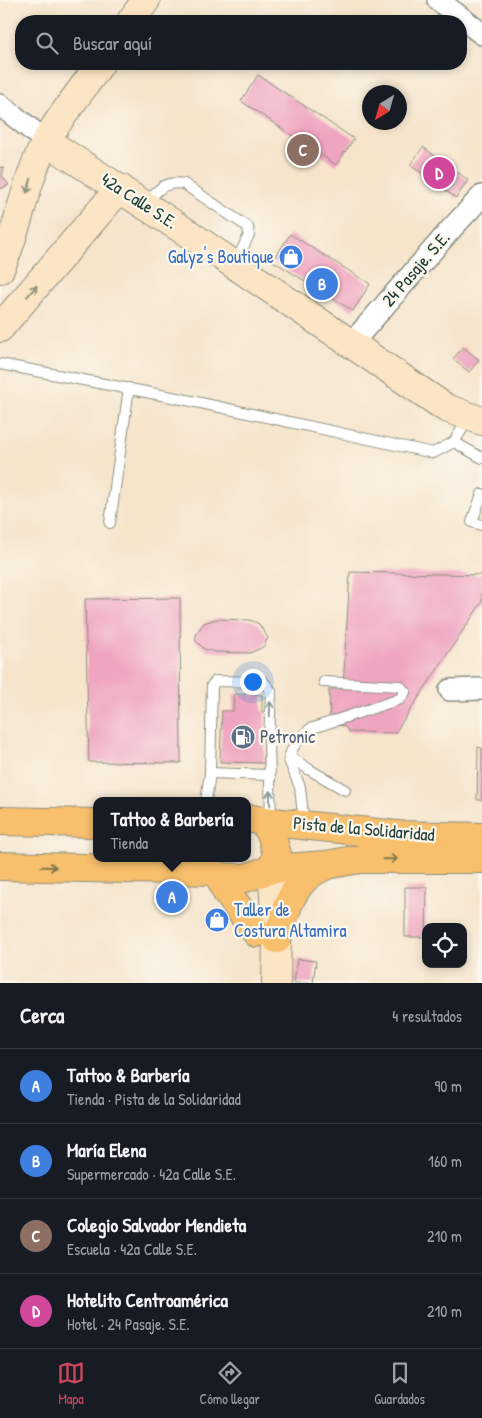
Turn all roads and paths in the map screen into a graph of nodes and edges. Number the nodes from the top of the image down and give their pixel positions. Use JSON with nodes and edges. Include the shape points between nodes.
{"nodes":[{"id":1,"x":146,"y":0,"type":"edge"},
{"id":2,"x":438,"y":0,"type":"edge"},
{"id":3,"x":135,"y":15,"type":"edge"},
{"id":4,"x":457,"y":15,"type":"edge"},
{"id":5,"x":467,"y":22,"type":"edge"},
{"id":6,"x":482,"y":34,"type":"edge"},
{"id":7,"x":96,"y":70,"type":"edge"},
{"id":8,"x":0,"y":105,"type":"edge"},
{"id":9,"x":46,"y":141,"type":"junction"},
{"id":10,"x":120,"y":188,"type":"junction"},
{"id":11,"x":482,"y":196,"type":"edge"},
{"id":12,"x":144,"y":204,"type":"junction"},
{"id":13,"x":234,"y":264,"type":"junction"},
{"id":14,"x":0,"y":269,"type":"edge"},
{"id":15,"x":0,"y":328,"type":"edge"},
{"id":16,"x":351,"y":344,"type":"junction"},
{"id":17,"x":0,"y":364,"type":"edge"},
{"id":18,"x":129,"y":388,"type":"junction"},
{"id":19,"x":476,"y":419,"type":"edge"},
{"id":20,"x":454,"y":442,"type":"junction"},
{"id":21,"x":482,"y":458,"type":"edge"},
{"id":22,"x":482,"y":494,"type":"edge"},
{"id":23,"x":110,"y":523,"type":"dead end"},
{"id":24,"x":482,"y":525,"type":"edge"},
{"id":25,"x":324,"y":682,"type":"dead end"},
{"id":26,"x":482,"y":689,"type":"edge"},
{"id":27,"x":450,"y":690,"type":"dead end"},
{"id":28,"x":289,"y":756,"type":"junction"},
{"id":29,"x":210,"y":773,"type":"junction"},
{"id":30,"x":270,"y":775,"type":"junction"},
{"id":31,"x":345,"y":790,"type":"dead end"},
{"id":32,"x":207,"y":797,"type":"edge"},
{"id":33,"x":260,"y":820,"type":"edge"},
{"id":34,"x":0,"y":821,"type":"edge"},
{"id":35,"x":93,"y":823,"type":"edge"},
{"id":36,"x":304,"y":824,"type":"junction"},
{"id":37,"x":398,"y":835,"type":"junction"},
{"id":38,"x":482,"y":837,"type":"edge"},
{"id":39,"x":482,"y":859,"type":"edge"},
{"id":40,"x":0,"y":866,"type":"edge"},
{"id":41,"x":268,"y":866,"type":"junction"},
{"id":42,"x":326,"y":866,"type":"junction"},
{"id":43,"x":212,"y":869,"type":"edge"},
{"id":44,"x":267,"y":936,"type":"junction"},
{"id":45,"x":258,"y":983,"type":"edge"},
{"id":46,"x":276,"y":983,"type":"edge"}],
"edges":[{"from":1,"to":3,"type":"street"},
{"from":2,"to":4,"type":"street"},
{"from":5,"to":6,"type":"street"},
{"from":7,"to":9,"type":"street"},
{"from":8,"to":9,"type":"street","name":"42a Calle S.E."},
{"from":9,"to":10,"type":"street","name":"42a Calle S.E."},
{"from":9,"to":14,"type":"street","one_way":true,"via":[[35,164]]},
{"from":10,"to":12,"type":"street","name":"42a Calle S.E."},
{"from":15,"to":10,"type":"street","one_way":true},
{"from":11,"to":16,"type":"street","name":"24 Pasaje. S.E."},
{"from":12,"to":13,"type":"street","name":"42a Calle S.E."},
{"from":12,"to":13,"type":"lane","via":[[164,185],[174,182],[184,184],[242,222],[248,227],[249,235]]},
{"from":13,"to":16,"type":"street","name":"42a Calle S.E."},
{"from":16,"to":19,"type":"street","name":"42a Calle S.E.","via":[[446,408]]},
{"from":17,"to":18,"type":"lane"},
{"from":18,"to":20,"type":"lane","via":[[433,453]]},
{"from":18,"to":23,"type":"lane"},
{"from":19,"to":20,"type":"lane"},
{"from":20,"to":21,"type":"lane"},
{"from":22,"to":24,"type":"lane","via":[[472,522]]},
{"from":25,"to":28,"type":"lane","via":[[400,686],[405,692],[400,699],[310,729],[299,738]]},
{"from":26,"to":27,"type":"street"},
{"from":28,"to":31,"type":"lane"},
{"from":28,"to":36,"type":"lane","via":[[300,787]]},
{"from":29,"to":30,"type":"lane"},
{"from":30,"to":29,"type":"lane","one_way":true,"via":[[271,691],[260,682],[216,681],[212,684]]},
{"from":29,"to":32,"type":"lane"},
{"from":33,"to":30,"type":"lane","one_way":true},
{"from":33,"to":36,"type":"main road","name":"Pista de la Solidaridad"},
{"from":33,"to":41,"type":"main road","via":[[271,834]]},
{"from":34,"to":35,"type":"main road"},
{"from":36,"to":37,"type":"main road","name":"Pista de la Solidaridad"},
{"from":37,"to":38,"type":"main road","name":"Pista de la Solidaridad"},
{"from":37,"to":41,"type":"main road"},
{"from":42,"to":39,"type":"main road","name":"Pista de la Solidaridad","one_way":true,"via":[[360,859]]},
{"from":40,"to":43,"type":"main road","name":"Pista de la Solidaridad","one_way":true},
{"from":41,"to":42,"type":"main road","name":"Pista de la Solidaridad"},
{"from":41,"to":43,"type":"main road","name":"Pista de la Solidaridad","via":[[245,878]]},
{"from":41,"to":44,"type":"street"},
{"from":42,"to":44,"type":"main road","via":[[308,876],[297,888]]},
{"from":43,"to":44,"type":"main road","via":[[226,891]]},
{"from":44,"to":45,"type":"street"},
{"from":44,"to":46,"type":"street"}]}
